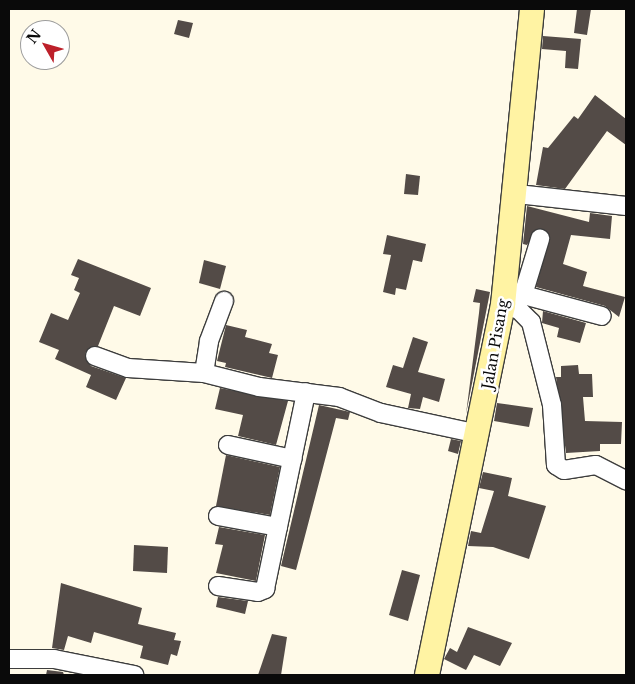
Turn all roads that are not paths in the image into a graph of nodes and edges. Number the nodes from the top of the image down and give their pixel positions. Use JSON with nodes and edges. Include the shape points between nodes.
{"nodes":[{"id":1,"x":532,"y":9,"type":"edge"},
{"id":2,"x":517,"y":194,"type":"junction"},
{"id":3,"x":626,"y":206,"type":"edge"},
{"id":4,"x":540,"y":239,"type":"dead end"},
{"id":5,"x":510,"y":296,"type":"junction"},
{"id":6,"x":224,"y":301,"type":"dead end"},
{"id":7,"x":602,"y":316,"type":"dead end"},
{"id":8,"x":95,"y":356,"type":"dead end"},
{"id":9,"x":204,"y":374,"type":"junction"},
{"id":10,"x":306,"y":392,"type":"junction"},
{"id":11,"x":478,"y":434,"type":"junction"},
{"id":12,"x":228,"y":445,"type":"dead end"},
{"id":13,"x":292,"y":459,"type":"junction"},
{"id":14,"x":626,"y":480,"type":"edge"},
{"id":15,"x":218,"y":516,"type":"dead end"},
{"id":16,"x":278,"y":527,"type":"junction"},
{"id":17,"x":218,"y":586,"type":"dead end"},
{"id":18,"x":9,"y":659,"type":"edge"},
{"id":19,"x":134,"y":675,"type":"edge"},
{"id":20,"x":427,"y":675,"type":"edge"}],
"edges":[{"from":1,"to":2,"type":"street","name":"Jalan Pisang"},
{"from":2,"to":3,"type":"street"},
{"from":2,"to":5,"type":"street","name":"Jalan Pisang"},
{"from":4,"to":5,"type":"street"},
{"from":5,"to":7,"type":"street"},
{"from":5,"to":11,"type":"street","name":"Jalan Pisang"},
{"from":5,"to":14,"type":"street","via":[[531,322],[552,405],[556,465],[564,470],[596,465]]},
{"from":6,"to":9,"type":"street","via":[[209,340]]},
{"from":8,"to":9,"type":"street","via":[[128,368]]},
{"from":9,"to":10,"type":"street"},
{"from":10,"to":11,"type":"street","via":[[339,397],[434,427]]},
{"from":10,"to":13,"type":"street"},
{"from":11,"to":20,"type":"street","name":"Jalan Pisang"},
{"from":12,"to":13,"type":"street"},
{"from":13,"to":16,"type":"street"},
{"from":15,"to":16,"type":"street"},
{"from":16,"to":17,"type":"street","via":[[264,589],[258,592]]},
{"from":18,"to":19,"type":"street","via":[[54,659]]}]}
